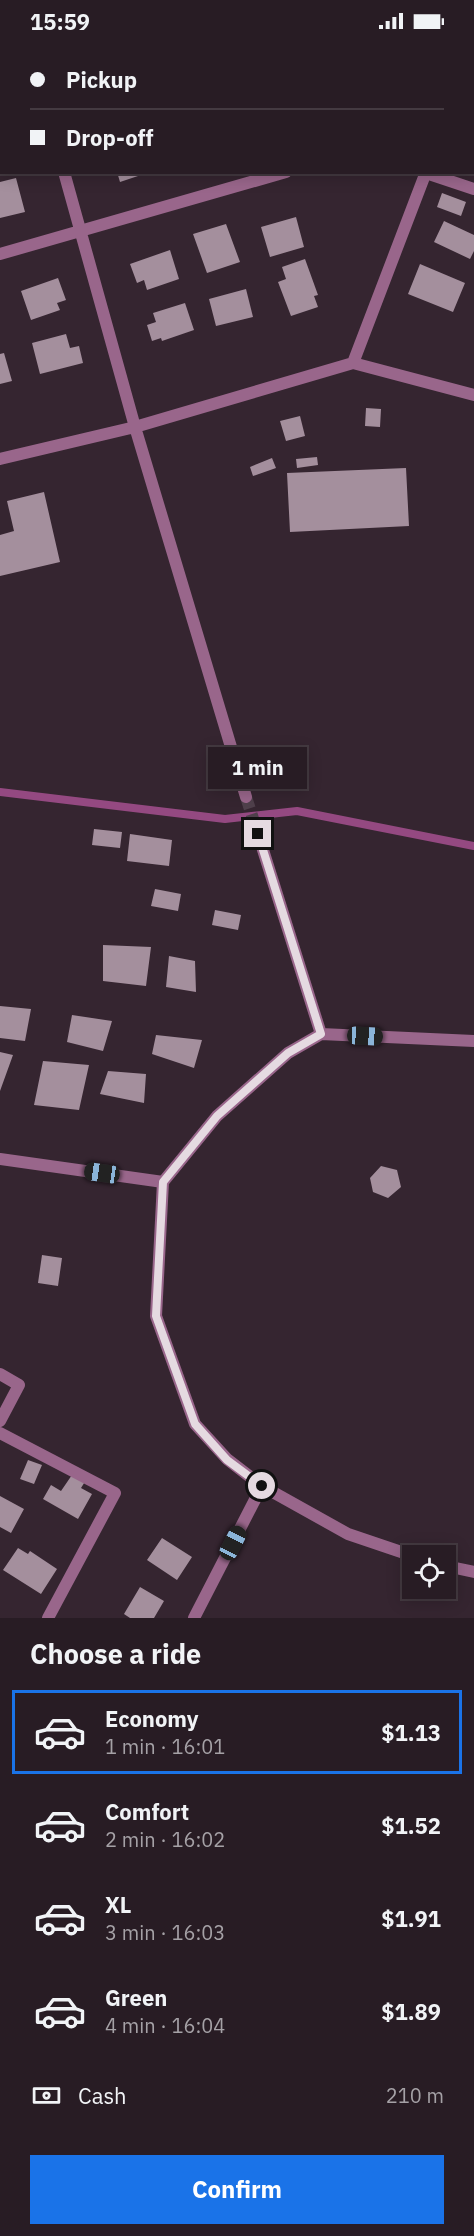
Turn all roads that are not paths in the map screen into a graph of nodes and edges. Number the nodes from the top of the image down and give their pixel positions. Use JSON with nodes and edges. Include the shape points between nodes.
{"nodes":[{"id":1,"x":65,"y":174,"type":"edge"},
{"id":2,"x":279,"y":174,"type":"edge"},
{"id":3,"x":426,"y":174,"type":"edge"},
{"id":4,"x":429,"y":174,"type":"edge"},
{"id":5,"x":474,"y":189,"type":"edge"},
{"id":6,"x":81,"y":232,"type":"junction"},
{"id":7,"x":0,"y":254,"type":"edge"},
{"id":8,"x":353,"y":363,"type":"junction"},
{"id":9,"x":474,"y":394,"type":"edge"},
{"id":10,"x":135,"y":427,"type":"junction"},
{"id":11,"x":0,"y":459,"type":"edge"},
{"id":12,"x":246,"y":797,"type":"tunnel mouth"},
{"id":13,"x":258,"y":834,"type":"tunnel mouth"},
{"id":14,"x":321,"y":1034,"type":"junction"},
{"id":15,"x":474,"y":1041,"type":"edge"},
{"id":16,"x":0,"y":1159,"type":"edge"},
{"id":17,"x":163,"y":1182,"type":"junction"},
{"id":18,"x":0,"y":1374,"type":"edge"},
{"id":19,"x":0,"y":1420,"type":"edge"},
{"id":20,"x":0,"y":1433,"type":"edge"},
{"id":21,"x":262,"y":1486,"type":"junction"},
{"id":22,"x":402,"y":1552,"type":"edge"},
{"id":23,"x":456,"y":1568,"type":"edge"},
{"id":24,"x":474,"y":1572,"type":"edge"},
{"id":25,"x":48,"y":1618,"type":"edge"},
{"id":26,"x":194,"y":1618,"type":"edge"}],
"edges":[{"from":1,"to":6,"type":"street"},
{"from":2,"to":6,"type":"street"},
{"from":3,"to":8,"type":"street"},
{"from":4,"to":5,"type":"street"},
{"from":6,"to":7,"type":"street"},
{"from":6,"to":10,"type":"street"},
{"from":8,"to":9,"type":"street"},
{"from":8,"to":10,"type":"street"},
{"from":10,"to":11,"type":"street"},
{"from":10,"to":12,"type":"street"},
{"from":13,"to":14,"type":"street"},
{"from":14,"to":15,"type":"street"},
{"from":14,"to":17,"type":"street","via":[[288,1053],[217,1116]]},
{"from":16,"to":17,"type":"street"},
{"from":17,"to":21,"type":"street","via":[[156,1316],[195,1424],[227,1460]]},
{"from":18,"to":19,"type":"street","via":[[19,1385]]},
{"from":20,"to":25,"type":"street","via":[[115,1492]]},
{"from":21,"to":22,"type":"street","via":[[348,1534]]},
{"from":21,"to":26,"type":"street"},
{"from":23,"to":24,"type":"street"}]}
